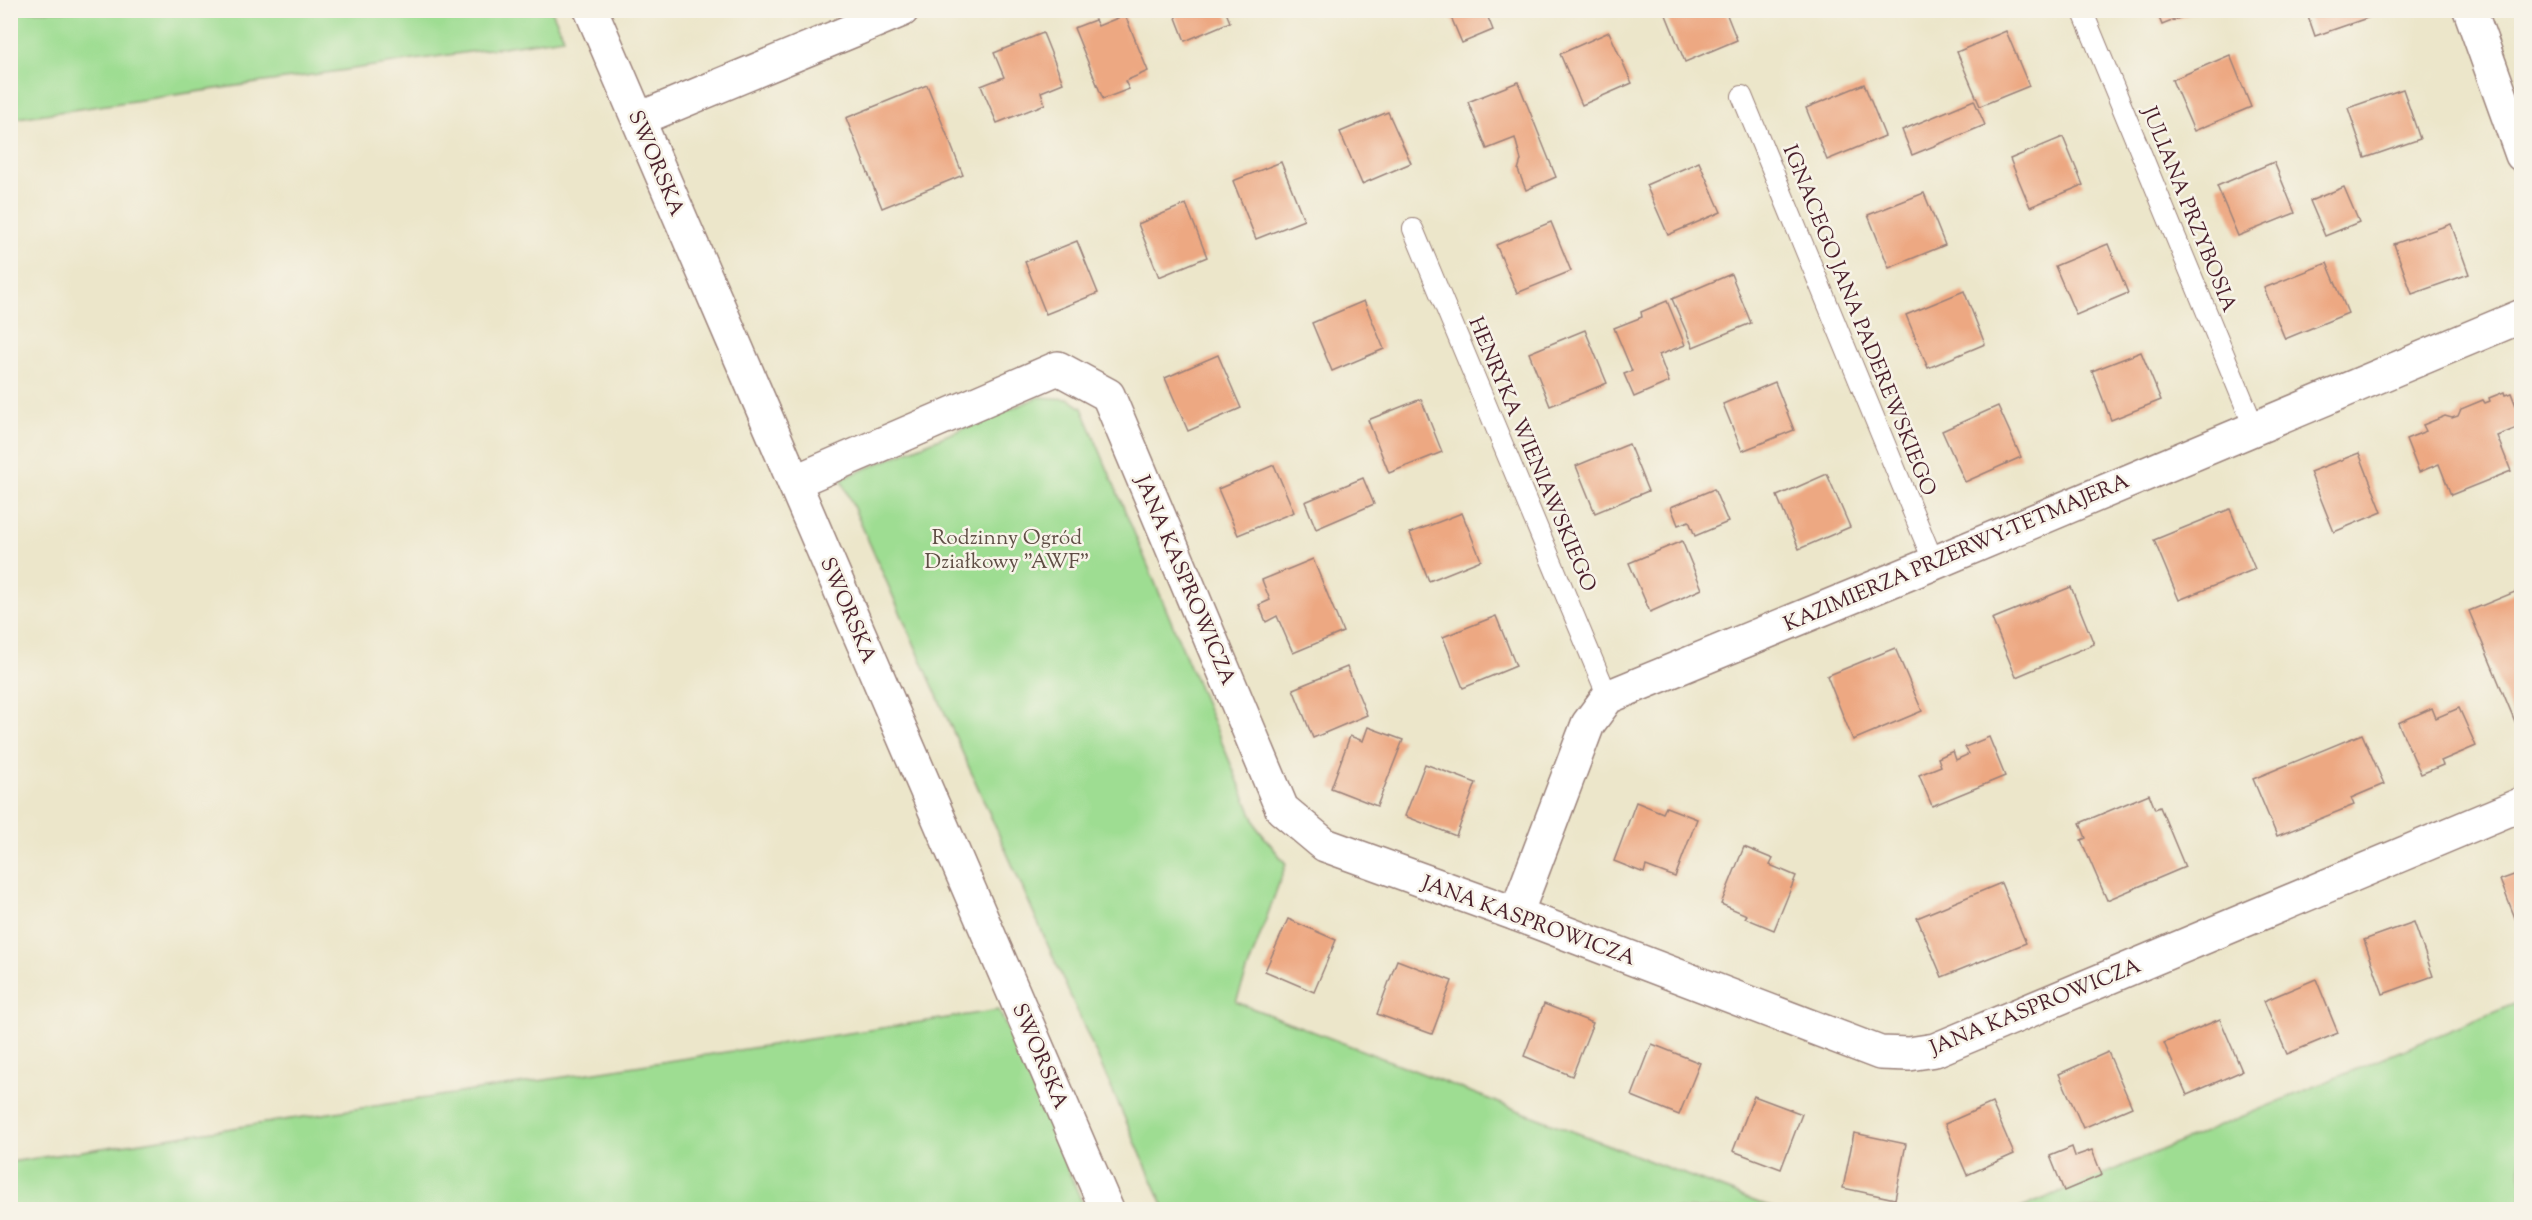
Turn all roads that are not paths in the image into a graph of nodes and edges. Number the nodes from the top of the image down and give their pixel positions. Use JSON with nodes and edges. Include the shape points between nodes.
{"nodes":[{"id":1,"x":591,"y":10,"type":"edge"},
{"id":2,"x":902,"y":10,"type":"edge"},
{"id":3,"x":2082,"y":10,"type":"edge"},
{"id":4,"x":2470,"y":10,"type":"edge"},
{"id":5,"x":1742,"y":96,"type":"dead end"},
{"id":6,"x":639,"y":119,"type":"junction"},
{"id":7,"x":2522,"y":154,"type":"edge"},
{"id":8,"x":1413,"y":229,"type":"dead end"},
{"id":9,"x":2522,"y":316,"type":"edge"},
{"id":10,"x":2254,"y":427,"type":"junction"},
{"id":11,"x":794,"y":482,"type":"junction"},
{"id":12,"x":1934,"y":563,"type":"junction"},
{"id":13,"x":1608,"y":697,"type":"junction"},
{"id":14,"x":2522,"y":804,"type":"edge"},
{"id":15,"x":1516,"y":914,"type":"junction"},
{"id":16,"x":1107,"y":1209,"type":"edge"}],
"edges":[{"from":1,"to":6,"type":"street","name":"SWORSKA"},
{"from":2,"to":6,"type":"street"},
{"from":3,"to":10,"type":"lane","name":"JULIANA PRZYBOSIA"},
{"from":4,"to":7,"type":"street"},
{"from":5,"to":12,"type":"lane","name":"IGNACEGO JANA PADEREWSKIEGO"},
{"from":6,"to":11,"type":"street","name":"SWORSKA"},
{"from":8,"to":13,"type":"lane","name":"HENRYKA WIENIAWSKIEGO"},
{"from":9,"to":10,"type":"street","name":"KAZIMIERZA PRZERWY-TETMAJERA"},
{"from":10,"to":12,"type":"street","name":"KAZIMIERZA PRZERWY-TETMAJERA"},
{"from":11,"to":15,"type":"street","name":"JANA KASPROWICZA","via":[[1058,368],[1108,394],[1282,809],[1325,845]]},
{"from":11,"to":16,"type":"street","name":"SWORSKA"},
{"from":12,"to":13,"type":"street","name":"KAZIMIERZA PRZERWY-TETMAJERA"},
{"from":13,"to":15,"type":"street","via":[[1588,724]]},
{"from":14,"to":15,"type":"street","name":"JANA KASPROWICZA","via":[[1935,1050],[1909,1054],[1880,1053]]}]}
